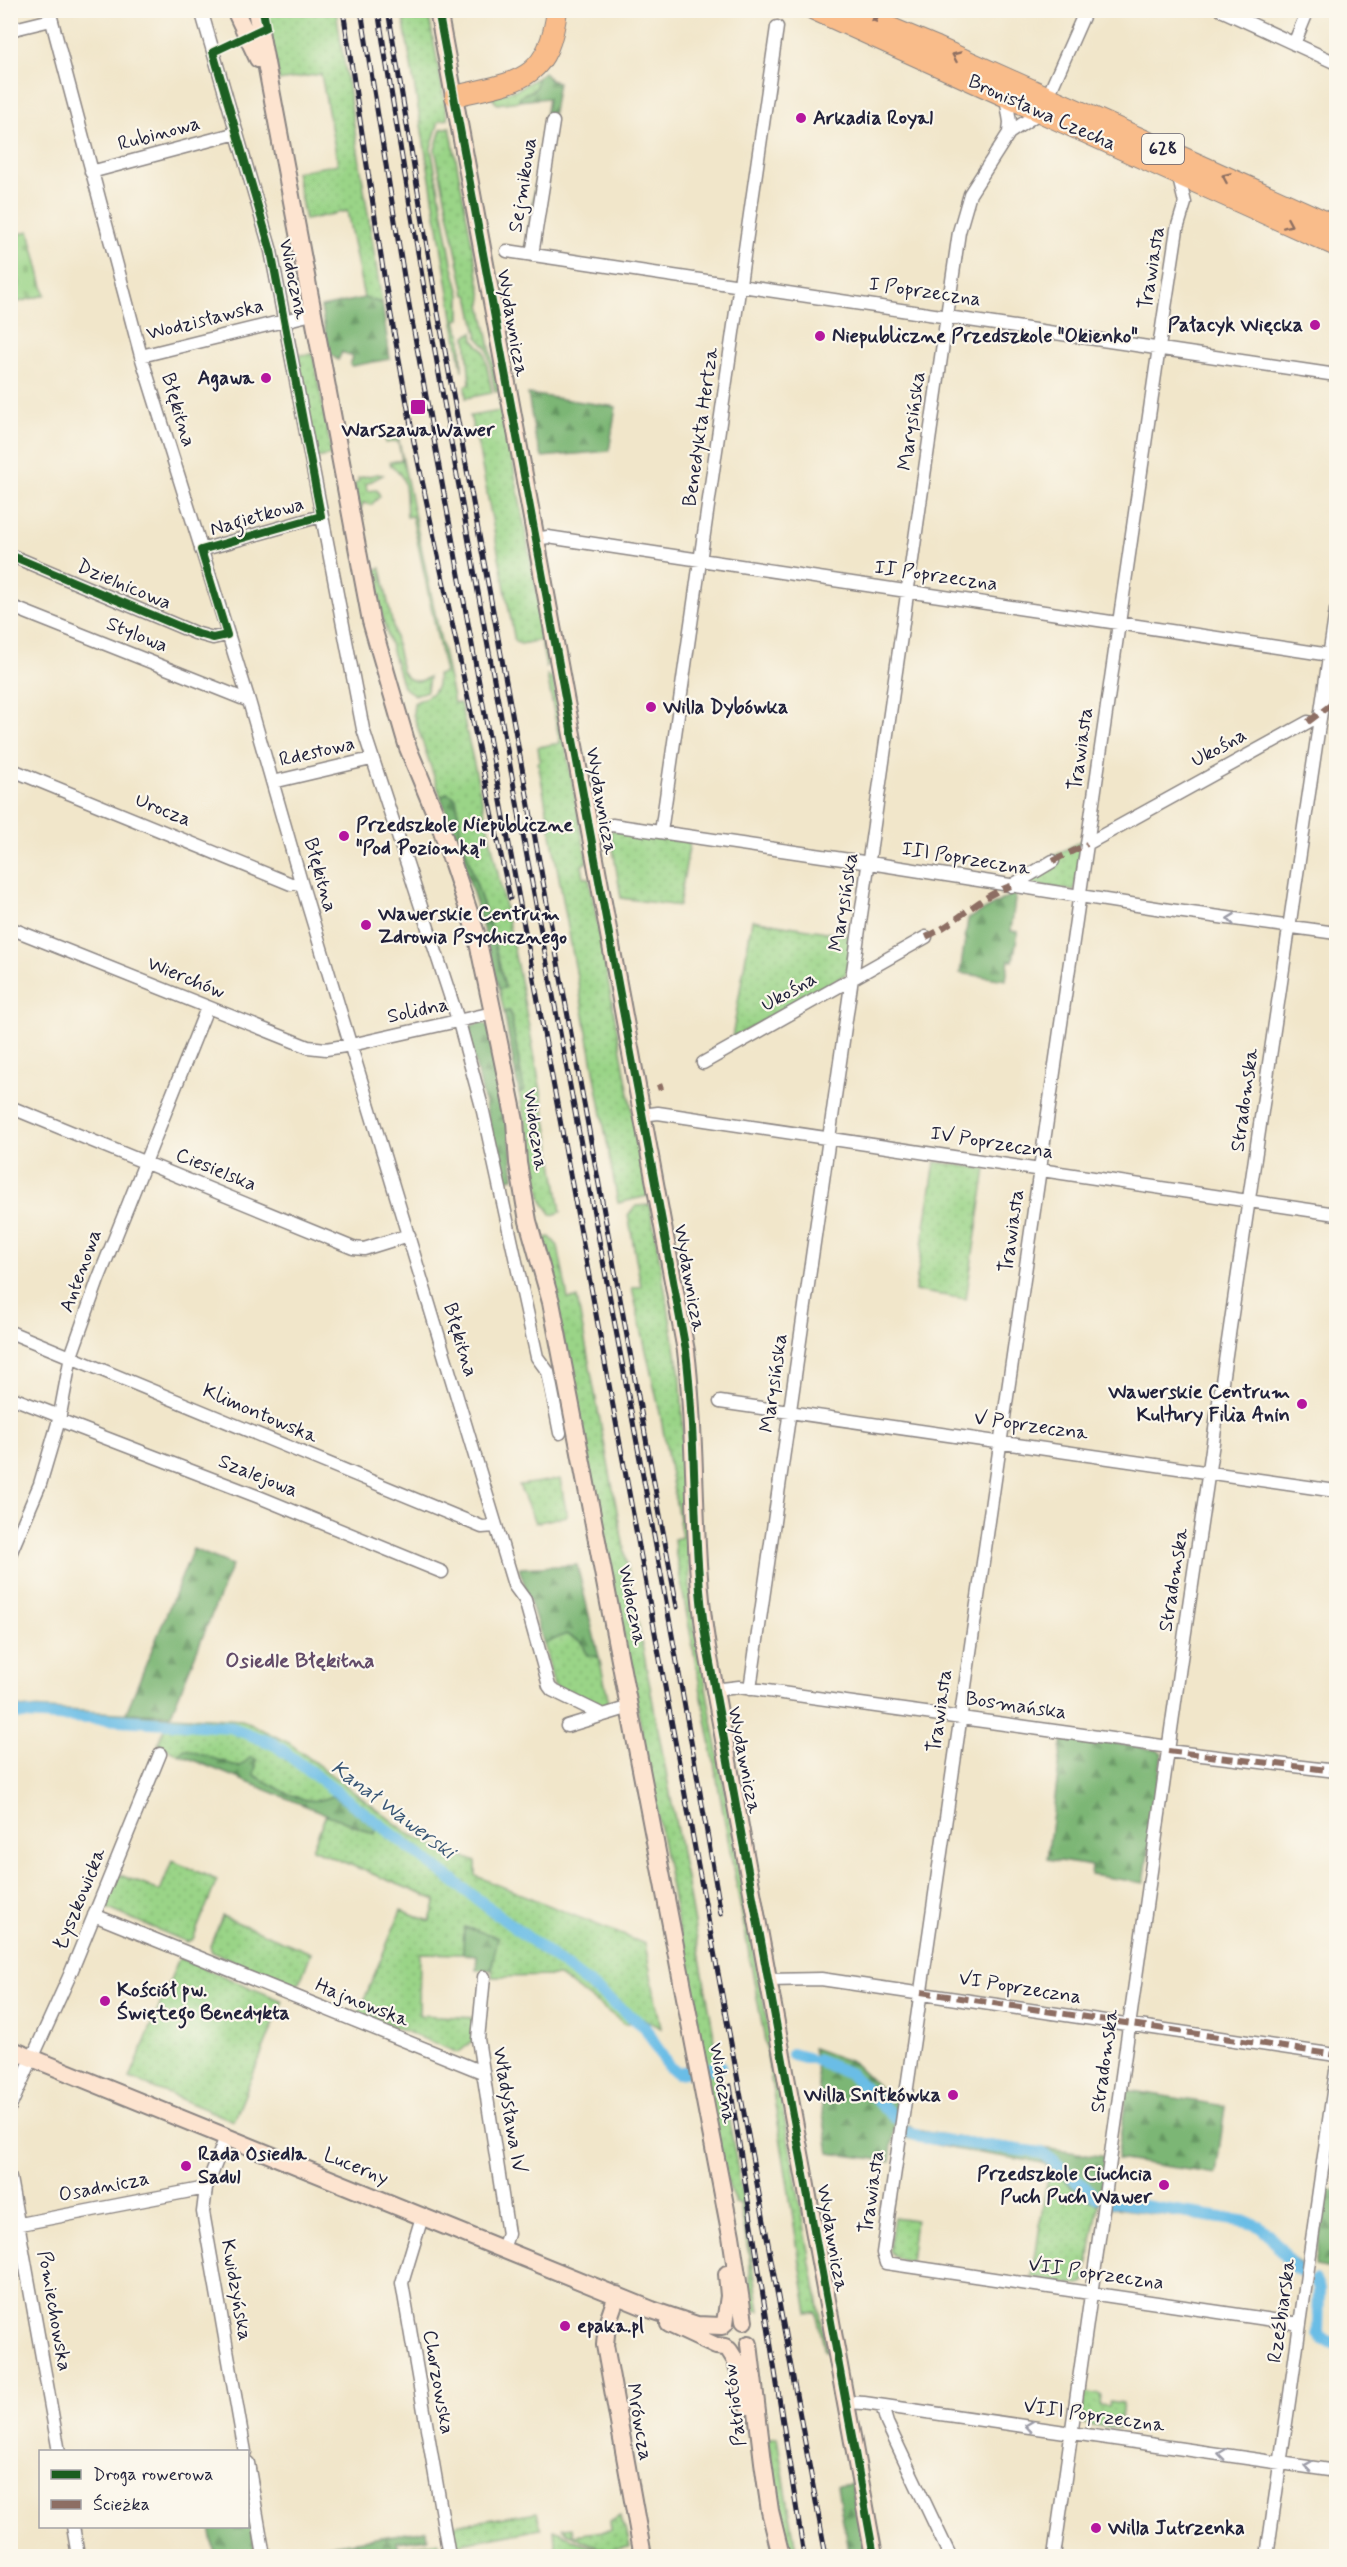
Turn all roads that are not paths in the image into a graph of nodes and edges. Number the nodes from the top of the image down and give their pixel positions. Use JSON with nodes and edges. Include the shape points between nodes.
{"nodes":[{"id":1,"x":201,"y":10,"type":"edge"},
{"id":2,"x":235,"y":10,"type":"edge"},
{"id":3,"x":256,"y":10,"type":"edge"},
{"id":4,"x":438,"y":10,"type":"edge"},
{"id":5,"x":557,"y":10,"type":"edge"},
{"id":6,"x":814,"y":10,"type":"edge"},
{"id":7,"x":848,"y":10,"type":"edge"},
{"id":8,"x":1086,"y":10,"type":"edge"},
{"id":9,"x":1221,"y":10,"type":"edge"},
{"id":10,"x":1308,"y":10,"type":"edge"},
{"id":11,"x":50,"y":15,"type":"edge"},
{"id":12,"x":876,"y":16,"type":"edge"},
{"id":13,"x":777,"y":27,"type":"dead end"},
{"id":14,"x":10,"y":30,"type":"edge"},
{"id":15,"x":1294,"y":44,"type":"junction"},
{"id":16,"x":1336,"y":63,"type":"edge"},
{"id":17,"x":455,"y":96,"type":"junction"},
{"id":18,"x":272,"y":97,"type":"junction"},
{"id":19,"x":1006,"y":97,"type":"junction"},
{"id":20,"x":1044,"y":104,"type":"junction"},
{"id":21,"x":554,"y":122,"type":"dead end"},
{"id":22,"x":237,"y":133,"type":"junction"},
{"id":23,"x":1009,"y":133,"type":"junction"},
{"id":24,"x":91,"y":172,"type":"junction"},
{"id":25,"x":1178,"y":174,"type":"junction"},
{"id":26,"x":1206,"y":187,"type":"junction"},
{"id":27,"x":1185,"y":203,"type":"junction"},
{"id":28,"x":1336,"y":226,"type":"edge"},
{"id":29,"x":1336,"y":246,"type":"edge"},
{"id":30,"x":507,"y":251,"type":"dead end"},
{"id":31,"x":532,"y":255,"type":"junction"},
{"id":32,"x":741,"y":285,"type":"junction"},
{"id":33,"x":312,"y":314,"type":"junction"},
{"id":34,"x":946,"y":315,"type":"junction"},
{"id":35,"x":285,"y":321,"type":"junction"},
{"id":36,"x":1160,"y":348,"type":"junction"},
{"id":37,"x":141,"y":356,"type":"junction"},
{"id":38,"x":1336,"y":375,"type":"edge"},
{"id":39,"x":321,"y":516,"type":"junction"},
{"id":40,"x":536,"y":539,"type":"junction"},
{"id":41,"x":201,"y":550,"type":"junction"},
{"id":42,"x":10,"y":555,"type":"edge"},
{"id":43,"x":701,"y":561,"type":"junction"},
{"id":44,"x":908,"y":592,"type":"junction"},
{"id":45,"x":10,"y":606,"type":"edge"},
{"id":46,"x":1336,"y":610,"type":"edge"},
{"id":47,"x":1119,"y":623,"type":"junction"},
{"id":48,"x":227,"y":635,"type":"junction"},
{"id":49,"x":1330,"y":655,"type":"junction"},
{"id":50,"x":249,"y":701,"type":"junction"},
{"id":51,"x":1308,"y":722,"type":"dead end"},
{"id":52,"x":371,"y":759,"type":"junction"},
{"id":53,"x":10,"y":769,"type":"edge"},
{"id":54,"x":273,"y":782,"type":"junction"},
{"id":55,"x":589,"y":830,"type":"junction"},
{"id":56,"x":661,"y":832,"type":"junction"},
{"id":57,"x":1087,"y":844,"type":"junction"},
{"id":58,"x":1053,"y":861,"type":"dead end"},
{"id":59,"x":870,"y":863,"type":"junction"},
{"id":60,"x":301,"y":882,"type":"junction"},
{"id":61,"x":1011,"y":886,"type":"junction"},
{"id":62,"x":1079,"y":897,"type":"junction"},
{"id":63,"x":1289,"y":926,"type":"junction"},
{"id":64,"x":10,"y":928,"type":"edge"},
{"id":65,"x":1336,"y":933,"type":"edge"},
{"id":66,"x":926,"y":937,"type":"dead end"},
{"id":67,"x":852,"y":978,"type":"junction"},
{"id":68,"x":207,"y":1008,"type":"junction"},
{"id":69,"x":493,"y":1013,"type":"junction"},
{"id":70,"x":459,"y":1022,"type":"junction"},
{"id":71,"x":351,"y":1045,"type":"junction"},
{"id":72,"x":703,"y":1063,"type":"dead end"},
{"id":73,"x":10,"y":1107,"type":"edge"},
{"id":74,"x":642,"y":1115,"type":"junction"},
{"id":75,"x":830,"y":1138,"type":"junction"},
{"id":76,"x":144,"y":1161,"type":"junction"},
{"id":77,"x":1040,"y":1170,"type":"junction"},
{"id":78,"x":1250,"y":1200,"type":"junction"},
{"id":79,"x":1336,"y":1214,"type":"edge"},
{"id":80,"x":409,"y":1235,"type":"junction"},
{"id":81,"x":10,"y":1332,"type":"edge"},
{"id":82,"x":71,"y":1356,"type":"junction"},
{"id":83,"x":10,"y":1397,"type":"edge"},
{"id":84,"x":720,"y":1402,"type":"dead end"},
{"id":85,"x":790,"y":1411,"type":"junction"},
{"id":86,"x":59,"y":1418,"type":"junction"},
{"id":87,"x":560,"y":1433,"type":"dead end"},
{"id":88,"x":1000,"y":1442,"type":"junction"},
{"id":89,"x":1210,"y":1472,"type":"junction"},
{"id":90,"x":1336,"y":1491,"type":"edge"},
{"id":91,"x":495,"y":1526,"type":"junction"},
{"id":92,"x":10,"y":1554,"type":"edge"},
{"id":93,"x":442,"y":1572,"type":"dead end"},
{"id":94,"x":750,"y":1689,"type":"junction"},
{"id":95,"x":714,"y":1690,"type":"junction"},
{"id":96,"x":630,"y":1707,"type":"junction"},
{"id":97,"x":603,"y":1715,"type":"junction"},
{"id":98,"x":959,"y":1717,"type":"junction"},
{"id":99,"x":567,"y":1726,"type":"dead end"},
{"id":100,"x":1169,"y":1749,"type":"junction"},
{"id":101,"x":160,"y":1754,"type":"dead end"},
{"id":102,"x":1336,"y":1771,"type":"edge"},
{"id":103,"x":94,"y":1915,"type":"junction"},
{"id":104,"x":484,"y":1977,"type":"dead end"},
{"id":105,"x":768,"y":1980,"type":"junction"},
{"id":106,"x":921,"y":1992,"type":"junction"},
{"id":107,"x":1131,"y":2024,"type":"junction"},
{"id":108,"x":10,"y":2049,"type":"edge"},
{"id":109,"x":1336,"y":2055,"type":"edge"},
{"id":110,"x":32,"y":2058,"type":"junction"},
{"id":111,"x":1336,"y":2071,"type":"edge"},
{"id":112,"x":482,"y":2072,"type":"junction"},
{"id":113,"x":10,"y":2107,"type":"edge"},
{"id":114,"x":226,"y":2138,"type":"junction"},
{"id":115,"x":10,"y":2178,"type":"edge"},
{"id":116,"x":718,"y":2180,"type":"junction"},
{"id":117,"x":206,"y":2188,"type":"junction"},
{"id":118,"x":422,"y":2217,"type":"junction"},
{"id":119,"x":15,"y":2225,"type":"edge"},
{"id":120,"x":503,"y":2249,"type":"junction"},
{"id":121,"x":886,"y":2263,"type":"joint"},
{"id":122,"x":1090,"y":2293,"type":"junction"},
{"id":123,"x":617,"y":2295,"type":"junction"},
{"id":124,"x":744,"y":2321,"type":"junction"},
{"id":125,"x":1300,"y":2324,"type":"junction"},
{"id":126,"x":723,"y":2325,"type":"junction"},
{"id":127,"x":690,"y":2328,"type":"junction"},
{"id":128,"x":749,"y":2344,"type":"junction"},
{"id":129,"x":727,"y":2348,"type":"junction"},
{"id":130,"x":846,"y":2402,"type":"junction"},
{"id":131,"x":882,"y":2406,"type":"junction"},
{"id":132,"x":1071,"y":2432,"type":"junction"},
{"id":133,"x":59,"y":2450,"type":"edge"},
{"id":134,"x":246,"y":2450,"type":"edge"},
{"id":135,"x":763,"y":2462,"type":"junction"},
{"id":136,"x":1280,"y":2462,"type":"junction"},
{"id":137,"x":249,"y":2469,"type":"edge"},
{"id":138,"x":1336,"y":2471,"type":"edge"},
{"id":139,"x":72,"y":2528,"type":"edge"},
{"id":140,"x":78,"y":2556,"type":"edge"},
{"id":141,"x":264,"y":2556,"type":"edge"},
{"id":142,"x":449,"y":2556,"type":"edge"},
{"id":143,"x":643,"y":2556,"type":"edge"},
{"id":144,"x":782,"y":2556,"type":"edge"},
{"id":145,"x":874,"y":2556,"type":"edge"},
{"id":146,"x":950,"y":2556,"type":"edge"},
{"id":147,"x":1054,"y":2556,"type":"edge"},
{"id":148,"x":1267,"y":2556,"type":"edge"}],
"edges":[{"from":1,"to":22,"type":"street","name":"Widoczna"},
{"from":2,"to":18,"type":"main road","name":"Widoczna"},
{"from":3,"to":18,"type":"main road","name":"Widoczna"},
{"from":4,"to":17,"type":"main road","name":"Wydawnicza"},
{"from":5,"to":17,"type":"main road","via":[[550,48],[540,65],[527,76]]},
{"from":6,"to":19,"type":"main road","name":"Bronisława Czecha","number":"628"},
{"from":7,"to":12,"type":"main road","name":"Bronisława Czecha","number":"628"},
{"from":8,"to":20,"type":"street"},
{"from":9,"to":15,"type":"street"},
{"from":10,"to":15,"type":"street"},
{"from":11,"to":14,"type":"street"},
{"from":11,"to":24,"type":"street","name":"Błękitna"},
{"from":20,"to":12,"type":"main road","name":"Bronisława Czecha","number":"628","one_way":true},
{"from":13,"to":32,"type":"street","name":"Benedykta Hertza"},
{"from":15,"to":16,"type":"street"},
{"from":17,"to":40,"type":"main road","name":"Wydawnicza"},
{"from":18,"to":33,"type":"main road","name":"Widoczna"},
{"from":19,"to":20,"type":"main road","name":"Bronisława Czecha","number":"628"},
{"from":19,"to":23,"type":"street"},
{"from":20,"to":23,"type":"street","name":"Marysińska"},
{"from":20,"to":25,"type":"main road","name":"Bronisława Czecha","number":"628"},
{"from":28,"to":20,"type":"main road","name":"Bronisława Czecha","number":"628","one_way":true},
{"from":21,"to":31,"type":"street","name":"Sejmikowa"},
{"from":22,"to":24,"type":"street","name":"Rubinowa"},
{"from":22,"to":35,"type":"street","name":"Widoczna","via":[[271,251]]},
{"from":23,"to":34,"type":"street","name":"Marysińska","via":[[979,178],[964,210]]},
{"from":24,"to":37,"type":"street","name":"Błękitna"},
{"from":25,"to":26,"type":"main road","name":"Bronisława Czecha","number":"628"},
{"from":25,"to":27,"type":"street","name":"Trawiasta"},
{"from":26,"to":27,"type":"street"},
{"from":26,"to":29,"type":"main road","name":"Bronisława Czecha","number":"628","one_way":true},
{"from":27,"to":36,"type":"street","name":"Trawiasta"},
{"from":30,"to":31,"type":"street","name":"I Poprzeczna"},
{"from":31,"to":32,"type":"street","name":"I Poprzeczna"},
{"from":32,"to":34,"type":"street","name":"I Poprzeczna"},
{"from":32,"to":43,"type":"street","name":"Benedykta Hertza"},
{"from":33,"to":35,"type":"street","name":"Wodzisławska"},
{"from":33,"to":69,"type":"main road","name":"Widoczna","via":[[381,659],[412,758],[440,825],[476,933]]},
{"from":34,"to":36,"type":"street","name":"I Poprzeczna"},
{"from":34,"to":44,"type":"street","name":"Marysińska"},
{"from":35,"to":37,"type":"street","name":"Wodzisławska"},
{"from":35,"to":39,"type":"street","name":"Widoczna"},
{"from":36,"to":38,"type":"street","name":"I Poprzeczna"},
{"from":36,"to":47,"type":"street","name":"Trawiasta"},
{"from":37,"to":41,"type":"street","name":"Błękitna"},
{"from":39,"to":41,"type":"street","name":"Nagietkowa"},
{"from":39,"to":52,"type":"street","name":"Widoczna"},
{"from":40,"to":43,"type":"street","name":"II Poprzeczna","via":[[548,537]]},
{"from":40,"to":55,"type":"main road","name":"Wydawnicza"},
{"from":41,"to":48,"type":"street","name":"Błękitna"},
{"from":42,"to":48,"type":"street","name":"Dzielnicowa","via":[[195,633],[213,638]]},
{"from":43,"to":44,"type":"street","name":"II Poprzeczna"},
{"from":43,"to":56,"type":"street","name":"Benedykta Hertza"},
{"from":44,"to":47,"type":"street","name":"II Poprzeczna"},
{"from":44,"to":59,"type":"street","name":"Marysińska"},
{"from":45,"to":50,"type":"street","name":"Stylowa"},
{"from":46,"to":49,"type":"street","name":"Stradomska"},
{"from":47,"to":49,"type":"street","name":"II Poprzeczna"},
{"from":47,"to":57,"type":"street","name":"Trawiasta"},
{"from":48,"to":50,"type":"street","name":"Błękitna"},
{"from":49,"to":63,"type":"street","name":"Stradomska"},
{"from":50,"to":54,"type":"street","name":"Błękitna"},
{"from":51,"to":57,"type":"street","name":"Ukośna"},
{"from":52,"to":54,"type":"street","name":"Rdestowa"},
{"from":52,"to":70,"type":"street","name":"Widoczna"},
{"from":53,"to":60,"type":"street","name":"Urocza","via":[[291,884]]},
{"from":54,"to":60,"type":"street","name":"Błękitna"},
{"from":55,"to":56,"type":"street","name":"III Poprzeczna","via":[[612,825]]},
{"from":55,"to":74,"type":"main road","name":"Wydawnicza"},
{"from":56,"to":59,"type":"street","name":"III Poprzeczna"},
{"from":57,"to":62,"type":"street","name":"Trawiasta"},
{"from":58,"to":61,"type":"street"},
{"from":59,"to":61,"type":"street","name":"III Poprzeczna"},
{"from":59,"to":67,"type":"street","name":"Marysińska"},
{"from":60,"to":71,"type":"street","name":"Błękitna"},
{"from":61,"to":62,"type":"street","name":"III Poprzeczna"},
{"from":63,"to":62,"type":"street","name":"III Poprzeczna","one_way":true},
{"from":62,"to":77,"type":"street","name":"Trawiasta"},
{"from":63,"to":65,"type":"street","name":"III Poprzeczna"},
{"from":63,"to":78,"type":"street","name":"Stradomska"},
{"from":64,"to":68,"type":"street","name":"Wierchów"},
{"from":66,"to":67,"type":"street","name":"Ukośna"},
{"from":67,"to":72,"type":"street","name":"Ukośna"},
{"from":67,"to":75,"type":"street","name":"Marysińska"},
{"from":68,"to":71,"type":"street","name":"Wierchów","via":[[308,1047]]},
{"from":68,"to":76,"type":"street","name":"Antenowa"},
{"from":69,"to":70,"type":"street","name":"Solidna"},
{"from":69,"to":96,"type":"main road","name":"Widoczna","via":[[513,1113],[528,1221],[551,1302]]},
{"from":70,"to":71,"type":"street","name":"Solidna"},
{"from":70,"to":87,"type":"street","name":"Widoczna","via":[[482,1107],[537,1357],[548,1372]]},
{"from":71,"to":80,"type":"street","name":"Błękitna"},
{"from":73,"to":76,"type":"street","name":"Ciesielska"},
{"from":74,"to":75,"type":"street","name":"IV Poprzeczna","via":[[658,1113]]},
{"from":74,"to":95,"type":"main road","name":"Wydawnicza","via":[[687,1362],[700,1597]]},
{"from":75,"to":77,"type":"street","name":"IV Poprzeczna"},
{"from":75,"to":85,"type":"street","name":"Marysińska"},
{"from":76,"to":80,"type":"street","name":"Ciesielska","via":[[353,1248],[364,1249]]},
{"from":76,"to":82,"type":"street","name":"Antenowa"},
{"from":77,"to":78,"type":"street","name":"IV Poprzeczna"},
{"from":77,"to":88,"type":"street","name":"Trawiasta"},
{"from":78,"to":79,"type":"street","name":"IV Poprzeczna"},
{"from":78,"to":89,"type":"street","name":"Stradomska"},
{"from":80,"to":91,"type":"street","name":"Błękitna"},
{"from":81,"to":82,"type":"street","name":"Klimontowska"},
{"from":82,"to":86,"type":"street","name":"Antenowa"},
{"from":82,"to":91,"type":"street","name":"Klimontowska","via":[[482,1527]]},
{"from":83,"to":86,"type":"street","name":"Szalejowa"},
{"from":84,"to":85,"type":"street","name":"V Poprzeczna"},
{"from":85,"to":88,"type":"street","name":"V Poprzeczna"},
{"from":85,"to":94,"type":"street","name":"Marysińska"},
{"from":86,"to":92,"type":"street","name":"Antenowa","via":[[40,1484]]},
{"from":86,"to":93,"type":"street","name":"Szalejowa"},
{"from":88,"to":89,"type":"street","name":"V Poprzeczna"},
{"from":88,"to":98,"type":"street","name":"Trawiasta"},
{"from":89,"to":90,"type":"street","name":"V Poprzeczna"},
{"from":89,"to":100,"type":"street","name":"Stradomska"},
{"from":91,"to":97,"type":"street","name":"Błękitna","via":[[514,1585],[525,1600],[549,1686]]},
{"from":94,"to":95,"type":"street","name":"Bosmańska"},
{"from":94,"to":98,"type":"street","name":"Bosmańska"},
{"from":95,"to":105,"type":"main road","name":"Wydawnicza"},
{"from":96,"to":97,"type":"street"},
{"from":96,"to":116,"type":"main road","name":"Widoczna"},
{"from":97,"to":99,"type":"street"},
{"from":98,"to":100,"type":"street","name":"Bosmańska"},
{"from":98,"to":106,"type":"street","name":"Trawiasta"},
{"from":100,"to":102,"type":"street","name":"Bosmańska"},
{"from":100,"to":107,"type":"street","name":"Stradomska"},
{"from":101,"to":103,"type":"street","name":"Łyszkowicka"},
{"from":103,"to":110,"type":"street","name":"Łyszkowicka"},
{"from":103,"to":112,"type":"street","name":"Hajnowska"},
{"from":104,"to":112,"type":"street","name":"Władysława IV","via":[[478,2039]]},
{"from":105,"to":106,"type":"street","name":"VI Poprzeczna","via":[[821,1979]]},
{"from":105,"to":130,"type":"main road","name":"Wydawnicza"},
{"from":106,"to":107,"type":"street","name":"VI Poprzeczna"},
{"from":106,"to":121,"type":"street","name":"Trawiasta","via":[[883,2253]]},
{"from":107,"to":109,"type":"street","name":"VI Poprzeczna"},
{"from":107,"to":122,"type":"street","name":"Stradomska"},
{"from":108,"to":110,"type":"main road","name":"Lucerny"},
{"from":110,"to":113,"type":"street"},
{"from":110,"to":114,"type":"main road","name":"Lucerny"},
{"from":111,"to":125,"type":"street","name":"Rzeźbiarska"},
{"from":112,"to":120,"type":"street","name":"Władysława IV","via":[[508,2234]]},
{"from":114,"to":117,"type":"street","name":"Kwidzyńska"},
{"from":114,"to":118,"type":"main road","name":"Lucerny"},
{"from":115,"to":119,"type":"street","name":"Pomiechowska"},
{"from":116,"to":124,"type":"main road","name":"Widoczna"},
{"from":116,"to":126,"type":"main road","name":"Widoczna","via":[[729,2296]]},
{"from":117,"to":119,"type":"street","name":"Osadnicza"},
{"from":117,"to":134,"type":"street","name":"Kwidzyńska","via":[[205,2221]]},
{"from":118,"to":120,"type":"main road","name":"Lucerny"},
{"from":118,"to":142,"type":"street","name":"Chorzowska","via":[[402,2283]]},
{"from":119,"to":133,"type":"street","name":"Pomiechowska"},
{"from":120,"to":123,"type":"main road","name":"Lucerny"},
{"from":121,"to":122,"type":"street","name":"VII Poprzeczna"},
{"from":122,"to":125,"type":"street","name":"VII Poprzeczna"},
{"from":122,"to":132,"type":"street","name":"Stradomska"},
{"from":123,"to":127,"type":"main road","name":"Lucerny"},
{"from":123,"to":143,"type":"main road","name":"Mrówcza","via":[[605,2345]]},
{"from":124,"to":126,"type":"main road","via":[[734,2319]]},
{"from":124,"to":128,"type":"main road","via":[[752,2331]]},
{"from":125,"to":136,"type":"street","name":"Rzeźbiarska"},
{"from":126,"to":127,"type":"main road","name":"Lucerny"},
{"from":126,"to":129,"type":"main road","via":[[719,2335]]},
{"from":127,"to":129,"type":"main road","name":"Lucerny","via":[[716,2346]]},
{"from":128,"to":129,"type":"main road","via":[[744,2349]]},
{"from":128,"to":135,"type":"main road","name":"Patriotów"},
{"from":129,"to":135,"type":"main road","name":"Patriotów","via":[[738,2366]]},
{"from":130,"to":131,"type":"street","name":"VIII Poprzeczna"},
{"from":130,"to":145,"type":"main road","name":"Wydawnicza"},
{"from":132,"to":131,"type":"street","name":"VIII Poprzeczna","one_way":true},
{"from":131,"to":146,"type":"street"},
{"from":136,"to":132,"type":"street","name":"VIII Poprzeczna","one_way":true},
{"from":132,"to":147,"type":"street","name":"Stradomska"},
{"from":135,"to":144,"type":"main road","name":"Patriotów"},
{"from":138,"to":136,"type":"street","name":"VIII Poprzeczna","one_way":true},
{"from":136,"to":148,"type":"street","name":"Rzeźbiarska"},
{"from":137,"to":141,"type":"street"},
{"from":139,"to":140,"type":"street"}]}
